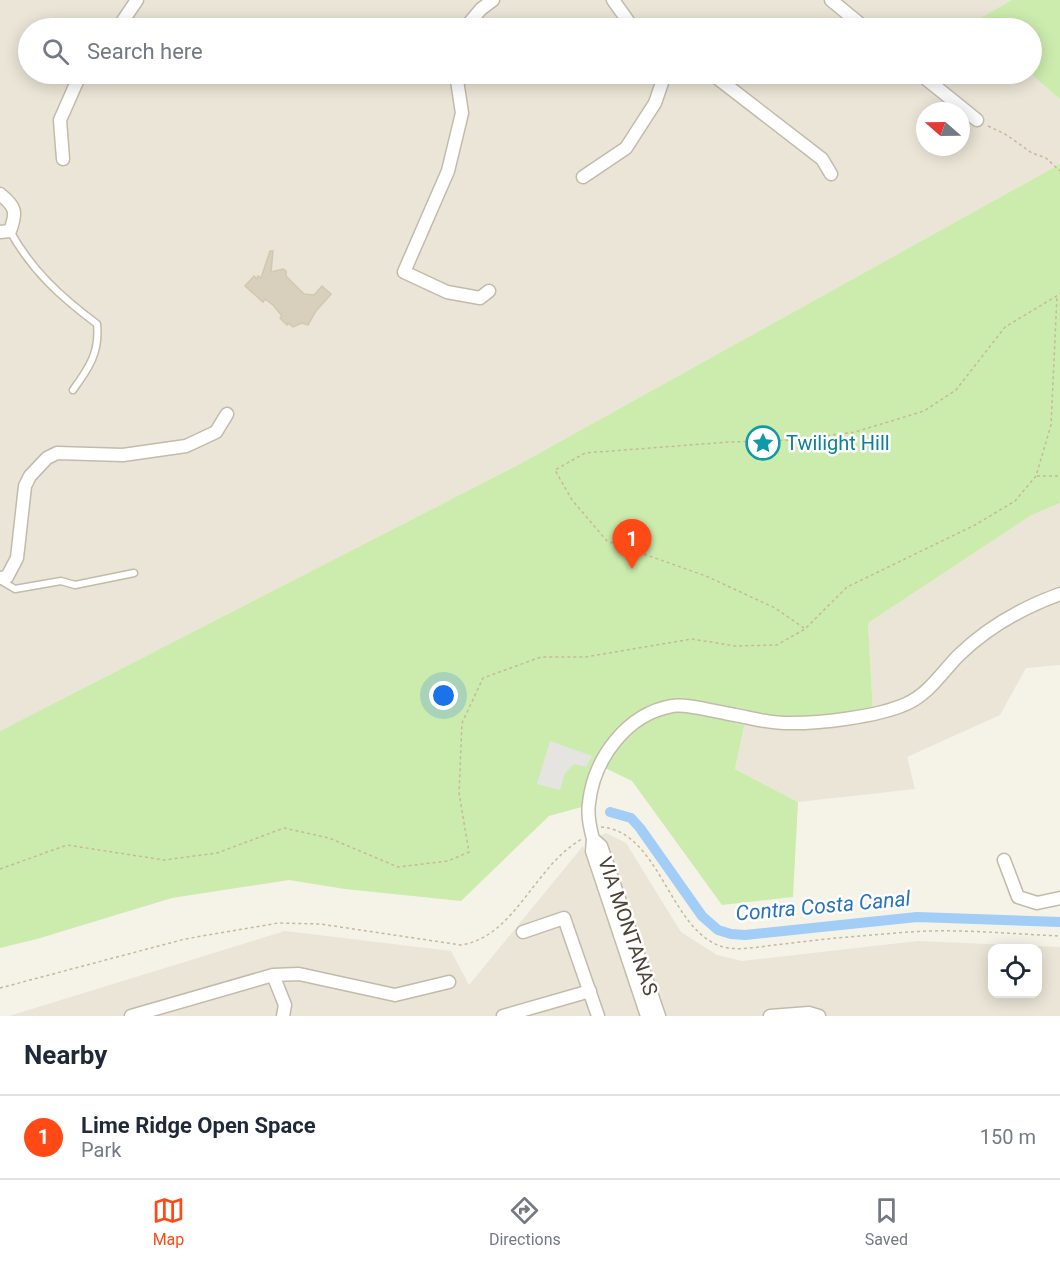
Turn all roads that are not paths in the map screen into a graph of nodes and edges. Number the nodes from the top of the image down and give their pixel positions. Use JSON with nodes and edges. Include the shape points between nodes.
{"nodes":[{"id":1,"x":137,"y":0,"type":"edge"},
{"id":2,"x":493,"y":0,"type":"edge"},
{"id":3,"x":614,"y":0,"type":"edge"},
{"id":4,"x":831,"y":0,"type":"edge"},
{"id":5,"x":125,"y":18,"type":"edge"},
{"id":6,"x":473,"y":18,"type":"edge"},
{"id":7,"x":626,"y":18,"type":"edge"},
{"id":8,"x":853,"y":18,"type":"edge"},
{"id":9,"x":76,"y":84,"type":"edge"},
{"id":10,"x":458,"y":84,"type":"edge"},
{"id":11,"x":662,"y":84,"type":"edge"},
{"id":12,"x":725,"y":84,"type":"edge"},
{"id":13,"x":932,"y":84,"type":"edge"},
{"id":14,"x":977,"y":120,"type":"road end"},
{"id":15,"x":63,"y":159,"type":"dead end"},
{"id":16,"x":831,"y":174,"type":"dead end"},
{"id":17,"x":583,"y":177,"type":"dead end"},
{"id":18,"x":0,"y":194,"type":"edge"},
{"id":19,"x":5,"y":231,"type":"edge"},
{"id":20,"x":489,"y":291,"type":"dead end"},
{"id":21,"x":73,"y":390,"type":"dead end"},
{"id":22,"x":227,"y":414,"type":"dead end"},
{"id":23,"x":134,"y":573,"type":"dead end"},
{"id":24,"x":0,"y":579,"type":"edge"},
{"id":25,"x":1060,"y":594,"type":"edge"},
{"id":26,"x":593,"y":839,"type":"junction"},
{"id":27,"x":1004,"y":860,"type":"dead end"},
{"id":28,"x":1060,"y":898,"type":"edge"},
{"id":29,"x":523,"y":932,"type":"dead end"},
{"id":30,"x":273,"y":975,"type":"junction"},
{"id":31,"x":449,"y":982,"type":"dead end"},
{"id":32,"x":590,"y":991,"type":"junction"},
{"id":33,"x":130,"y":1016,"type":"edge"},
{"id":34,"x":283,"y":1016,"type":"edge"},
{"id":35,"x":503,"y":1016,"type":"edge"},
{"id":36,"x":598,"y":1016,"type":"edge"},
{"id":37,"x":647,"y":1016,"type":"edge"},
{"id":38,"x":658,"y":1016,"type":"edge"},
{"id":39,"x":770,"y":1016,"type":"edge"},
{"id":40,"x":819,"y":1016,"type":"edge"}],
"edges":[{"from":1,"to":5,"type":"street"},
{"from":2,"to":6,"type":"street"},
{"from":3,"to":7,"type":"street"},
{"from":4,"to":8,"type":"street"},
{"from":9,"to":15,"type":"street","via":[[60,120]]},
{"from":10,"to":20,"type":"street","via":[[462,113],[448,171],[404,272],[447,292],[480,298]]},
{"from":11,"to":17,"type":"street","via":[[655,103],[626,148]]},
{"from":12,"to":16,"type":"street","via":[[822,159]]},
{"from":13,"to":14,"type":"street"},
{"from":18,"to":19,"type":"street","via":[[11,203],[15,216]]},
{"from":19,"to":21,"type":"lane","via":[[62,298],[97,324],[99,340],[94,358]]},
{"from":22,"to":24,"type":"street","via":[[216,432],[186,446],[123,455],[57,453],[47,458],[25,486],[16,558],[7,577]]},
{"from":23,"to":24,"type":"lane","via":[[75,585],[61,581],[15,589]]},
{"from":25,"to":26,"type":"street","name":"VIA MONTANAS","via":[[993,628],[906,704],[818,722],[783,723],[675,705],[655,710],[621,733],[606,753],[588,805]]},
{"from":26,"to":37,"type":"street","name":"VIA MONTANAS","via":[[592,851]]},
{"from":26,"to":38,"type":"street","name":"VIA MONTANAS","via":[[601,846]]},
{"from":27,"to":28,"type":"street","via":[[1018,897],[1037,903]]},
{"from":29,"to":32,"type":"street","via":[[564,918]]},
{"from":30,"to":31,"type":"street","via":[[299,974],[395,995]]},
{"from":30,"to":33,"type":"street"},
{"from":30,"to":34,"type":"street","via":[[285,1005]]},
{"from":32,"to":35,"type":"street"},
{"from":32,"to":36,"type":"street"},
{"from":39,"to":40,"type":"street"}]}
